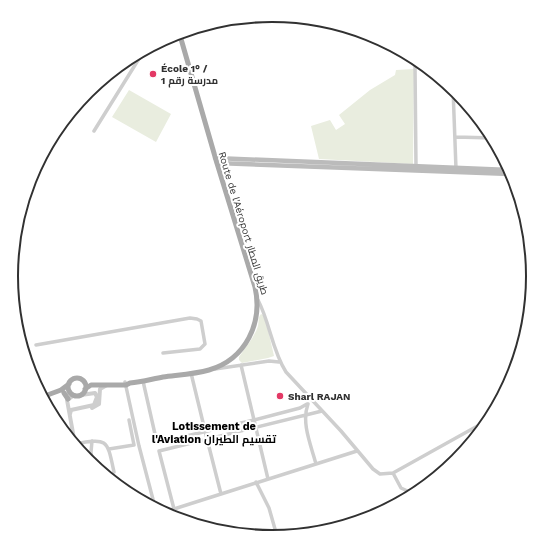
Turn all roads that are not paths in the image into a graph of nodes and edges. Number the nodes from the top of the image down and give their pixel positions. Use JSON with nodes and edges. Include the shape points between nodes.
{"nodes":[{"id":1,"x":181,"y":39,"type":"edge"},
{"id":2,"x":138,"y":60,"type":"edge"},
{"id":3,"x":415,"y":65,"type":"edge"},
{"id":4,"x":454,"y":98,"type":"edge"},
{"id":5,"x":94,"y":130,"type":"dead end"},
{"id":6,"x":456,"y":137,"type":"junction"},
{"id":7,"x":485,"y":138,"type":"edge"},
{"id":8,"x":216,"y":161,"type":"junction"},
{"id":9,"x":323,"y":165,"type":"junction"},
{"id":10,"x":416,"y":167,"type":"junction"},
{"id":11,"x":456,"y":170,"type":"junction"},
{"id":12,"x":504,"y":171,"type":"edge"},
{"id":13,"x":486,"y":172,"type":"junction"},
{"id":14,"x":505,"y":173,"type":"edge"},
{"id":15,"x":258,"y":300,"type":"junction"},
{"id":16,"x":36,"y":345,"type":"dead end"},
{"id":17,"x":163,"y":353,"type":"dead end"},
{"id":18,"x":279,"y":362,"type":"junction"},
{"id":19,"x":241,"y":365,"type":"junction"},
{"id":20,"x":210,"y":370,"type":"junction"},
{"id":21,"x":191,"y":373,"type":"junction"},
{"id":22,"x":143,"y":381,"type":"junction"},
{"id":23,"x":83,"y":382,"type":"junction"},
{"id":24,"x":127,"y":383,"type":"junction"},
{"id":25,"x":69,"y":384,"type":"junction"},
{"id":26,"x":107,"y":385,"type":"junction"},
{"id":27,"x":85,"y":389,"type":"junction"},
{"id":28,"x":69,"y":394,"type":"junction"},
{"id":29,"x":81,"y":394,"type":"junction"},
{"id":30,"x":48,"y":395,"type":"edge"},
{"id":31,"x":49,"y":396,"type":"edge"},
{"id":32,"x":68,"y":399,"type":"joint"},
{"id":33,"x":309,"y":402,"type":"junction"},
{"id":34,"x":322,"y":411,"type":"junction"},
{"id":35,"x":70,"y":414,"type":"junction"},
{"id":36,"x":305,"y":416,"type":"junction"},
{"id":37,"x":129,"y":420,"type":"dead end"},
{"id":38,"x":254,"y":420,"type":"junction"},
{"id":39,"x":476,"y":427,"type":"edge"},
{"id":40,"x":256,"y":428,"type":"junction"},
{"id":41,"x":205,"y":431,"type":"junction"},
{"id":42,"x":73,"y":433,"type":"edge"},
{"id":43,"x":207,"y":440,"type":"junction"},
{"id":44,"x":92,"y":441,"type":"junction"},
{"id":45,"x":81,"y":443,"type":"edge"},
{"id":46,"x":157,"y":443,"type":"junction"},
{"id":47,"x":109,"y":449,"type":"junction"},
{"id":48,"x":159,"y":451,"type":"junction"},
{"id":49,"x":357,"y":451,"type":"junction"},
{"id":50,"x":91,"y":454,"type":"edge"},
{"id":51,"x":316,"y":464,"type":"junction"},
{"id":52,"x":114,"y":472,"type":"dead end"},
{"id":53,"x":393,"y":473,"type":"junction"},
{"id":54,"x":268,"y":479,"type":"junction"},
{"id":55,"x":256,"y":482,"type":"junction"},
{"id":56,"x":407,"y":491,"type":"edge"},
{"id":57,"x":221,"y":494,"type":"junction"},
{"id":58,"x":153,"y":499,"type":"edge"},
{"id":59,"x":174,"y":509,"type":"joint"},
{"id":60,"x":275,"y":530,"type":"edge"}],
"edges":[{"from":1,"to":8,"type":"main road","name":"Route de l'Aéroport طريق المطار"},
{"from":2,"to":5,"type":"street"},
{"from":3,"to":10,"type":"street"},
{"from":4,"to":6,"type":"street"},
{"from":6,"to":7,"type":"street"},
{"from":6,"to":11,"type":"street"},
{"from":8,"to":9,"type":"main road"},
{"from":8,"to":15,"type":"main road","name":"Route de l'Aéroport طريق المطار"},
{"from":9,"to":10,"type":"main road"},
{"from":9,"to":11,"type":"main road"},
{"from":10,"to":11,"type":"main road"},
{"from":11,"to":13,"type":"main road"},
{"from":12,"to":13,"type":"main road"},
{"from":13,"to":14,"type":"main road"},
{"from":15,"to":18,"type":"street"},
{"from":15,"to":20,"type":"main road","name":"Route de l'Aéroport طريق المطار","via":[[255,323],[249,339],[231,359]]},
{"from":16,"to":17,"type":"street","via":[[190,318],[201,321],[205,344],[200,349]]},
{"from":18,"to":19,"type":"street"},
{"from":18,"to":33,"type":"street"},
{"from":19,"to":20,"type":"street"},
{"from":19,"to":38,"type":"street"},
{"from":20,"to":21,"type":"main road","name":"Route de l'Aéroport طريق المطار"},
{"from":21,"to":22,"type":"main road","name":"Route de l'Aéroport طريق المطار"},
{"from":21,"to":41,"type":"street"},
{"from":22,"to":24,"type":"main road","name":"Route de l'Aéroport طريق المطار"},
{"from":22,"to":46,"type":"street"},
{"from":23,"to":24,"type":"main road","name":"Route de l'Aéroport طريق المطار"},
{"from":23,"to":25,"type":"main road","via":[[75,379]]},
{"from":23,"to":27,"type":"main road"},
{"from":24,"to":26,"type":"main road","name":"Route de l'Aéroport طريق المطار"},
{"from":24,"to":58,"type":"street","via":[[139,446]]},
{"from":25,"to":28,"type":"main road"},
{"from":25,"to":30,"type":"main road"},
{"from":26,"to":27,"type":"main road","name":"Route de l'Aéroport طريق المطار","via":[[91,385]]},
{"from":26,"to":35,"type":"street","via":[[100,391],[98,406],[71,411]]},
{"from":27,"to":29,"type":"main road"},
{"from":28,"to":29,"type":"main road"},
{"from":28,"to":31,"type":"main road"},
{"from":28,"to":32,"type":"main road"},
{"from":29,"to":35,"type":"street","via":[[95,393],[97,397],[94,405],[71,410]]},
{"from":32,"to":35,"type":"street"},
{"from":33,"to":34,"type":"street"},
{"from":33,"to":36,"type":"street"},
{"from":33,"to":38,"type":"street","via":[[300,408]]},
{"from":34,"to":36,"type":"street"},
{"from":34,"to":49,"type":"street"},
{"from":35,"to":42,"type":"street"},
{"from":36,"to":40,"type":"street"},
{"from":36,"to":51,"type":"street"},
{"from":37,"to":47,"type":"street","via":[[134,445]]},
{"from":38,"to":40,"type":"street"},
{"from":38,"to":41,"type":"street"},
{"from":39,"to":53,"type":"street"},
{"from":40,"to":43,"type":"street"},
{"from":40,"to":54,"type":"street"},
{"from":41,"to":43,"type":"street"},
{"from":41,"to":46,"type":"street"},
{"from":43,"to":48,"type":"street"},
{"from":43,"to":57,"type":"street"},
{"from":44,"to":45,"type":"street"},
{"from":44,"to":47,"type":"street","via":[[102,441]]},
{"from":44,"to":50,"type":"street"},
{"from":46,"to":48,"type":"street"},
{"from":47,"to":52,"type":"street"},
{"from":48,"to":59,"type":"street"},
{"from":49,"to":51,"type":"street"},
{"from":49,"to":53,"type":"street","via":[[376,472]]},
{"from":51,"to":54,"type":"street"},
{"from":53,"to":56,"type":"street","via":[[401,488]]},
{"from":54,"to":55,"type":"street"},
{"from":55,"to":57,"type":"street"},
{"from":55,"to":60,"type":"street","via":[[269,508]]},
{"from":57,"to":59,"type":"street"}]}
